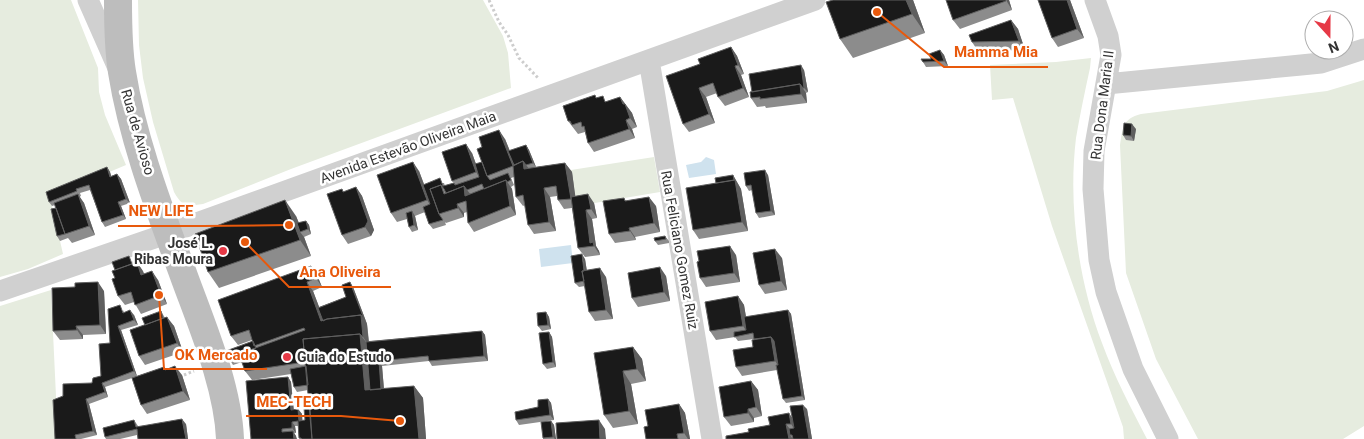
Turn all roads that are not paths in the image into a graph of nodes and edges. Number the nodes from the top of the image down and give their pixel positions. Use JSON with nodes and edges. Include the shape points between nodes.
{"nodes":[{"id":1,"x":88,"y":0,"type":"edge"},
{"id":2,"x":118,"y":0,"type":"edge"},
{"id":3,"x":815,"y":0,"type":"edge"},
{"id":4,"x":1095,"y":0,"type":"edge"},
{"id":5,"x":1364,"y":49,"type":"edge"},
{"id":6,"x":649,"y":60,"type":"junction"},
{"id":7,"x":124,"y":82,"type":"junction"},
{"id":8,"x":1106,"y":84,"type":"junction"},
{"id":9,"x":169,"y":233,"type":"junction"},
{"id":10,"x":0,"y":291,"type":"edge"},
{"id":11,"x":230,"y":439,"type":"edge"},
{"id":12,"x":712,"y":439,"type":"edge"},
{"id":13,"x":1168,"y":439,"type":"edge"}],
"edges":[{"from":1,"to":7,"type":"street","name":"Rua de Avioso"},
{"from":2,"to":7,"type":"street","name":"Rua de Avioso"},
{"from":3,"to":6,"type":"street","name":"Avenida Estevão Oliveira Maia"},
{"from":4,"to":8,"type":"street","name":"Rua Dona Maria II","via":[[1110,46]]},
{"from":5,"to":8,"type":"street","via":[[1301,65]]},
{"from":6,"to":9,"type":"street","name":"Avenida Estevão Oliveira Maia"},
{"from":6,"to":12,"type":"street","name":"Rua Feliciano Gomez Ruiz"},
{"from":7,"to":9,"type":"street","name":"Rua de Avioso","via":[[138,138]]},
{"from":8,"to":13,"type":"street","name":"Rua Dona Maria II","via":[[1094,151],[1099,260],[1106,292],[1133,369]]},
{"from":9,"to":10,"type":"street","name":"Avenida Estevão Oliveira Maia"},
{"from":9,"to":11,"type":"street","name":"Rua de Avioso","via":[[223,390]]}]}
